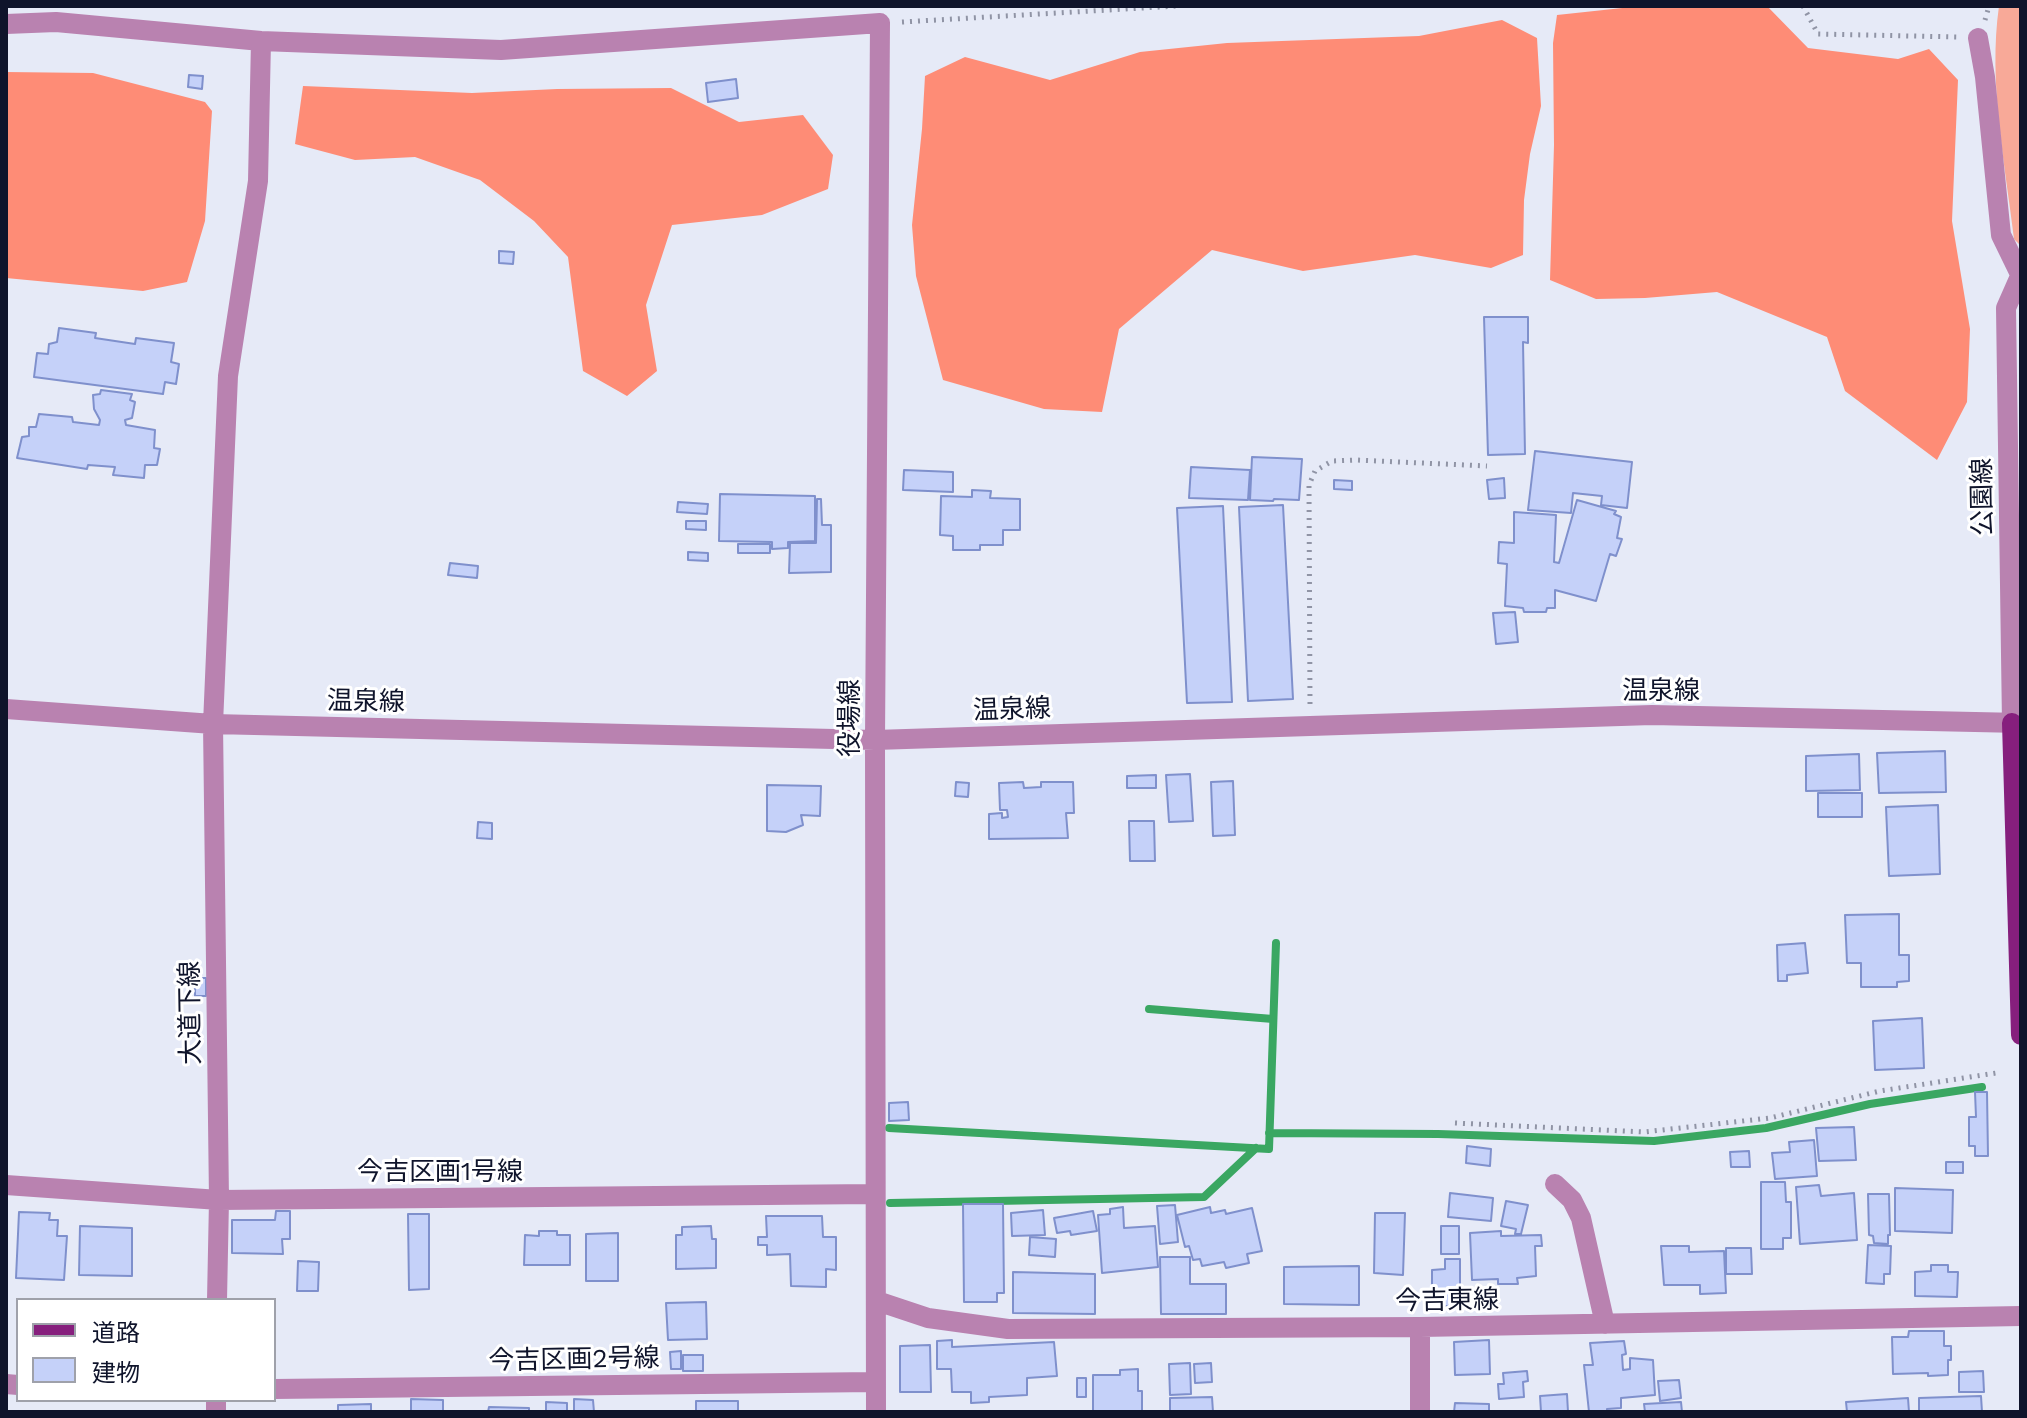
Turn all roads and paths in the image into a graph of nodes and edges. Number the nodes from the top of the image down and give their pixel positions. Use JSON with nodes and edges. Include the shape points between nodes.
{"nodes":[{"id":1,"x":1177,"y":6,"type":"edge"},
{"id":2,"x":1803,"y":6,"type":"edge"},
{"id":3,"x":1989,"y":6,"type":"edge"},
{"id":4,"x":880,"y":23,"type":"junction"},
{"id":5,"x":6,"y":24,"type":"edge"},
{"id":6,"x":1978,"y":38,"type":"junction"},
{"id":7,"x":261,"y":41,"type":"junction"},
{"id":8,"x":2021,"y":274,"type":"edge"},
{"id":9,"x":1487,"y":466,"type":"dead end"},
{"id":10,"x":6,"y":709,"type":"edge"},
{"id":11,"x":1310,"y":709,"type":"dead end"},
{"id":12,"x":2016,"y":723,"type":"edge"},
{"id":13,"x":213,"y":724,"type":"junction"},
{"id":14,"x":875,"y":740,"type":"junction"},
{"id":15,"x":2021,"y":1035,"type":"edge"},
{"id":16,"x":1996,"y":1073,"type":"dead end"},
{"id":17,"x":1455,"y":1123,"type":"dead end"},
{"id":18,"x":1555,"y":1184,"type":"dead end"},
{"id":19,"x":6,"y":1185,"type":"edge"},
{"id":20,"x":875,"y":1194,"type":"junction"},
{"id":21,"x":219,"y":1200,"type":"junction"},
{"id":22,"x":217,"y":1298,"type":"edge"},
{"id":23,"x":877,"y":1301,"type":"junction"},
{"id":24,"x":2021,"y":1316,"type":"edge"},
{"id":25,"x":1605,"y":1324,"type":"junction"},
{"id":26,"x":1420,"y":1327,"type":"junction"},
{"id":27,"x":874,"y":1382,"type":"junction"},
{"id":28,"x":276,"y":1389,"type":"edge"},
{"id":29,"x":876,"y":1412,"type":"edge"},
{"id":30,"x":1420,"y":1412,"type":"edge"}],
"edges":[{"from":1,"to":4,"type":"path"},
{"from":2,"to":6,"type":"path","via":[[1818,34]]},
{"from":3,"to":6,"type":"path"},
{"from":4,"to":7,"type":"street","via":[[501,50]]},
{"from":4,"to":14,"type":"street","name":"役場線"},
{"from":5,"to":7,"type":"street","via":[[56,22]]},
{"from":6,"to":8,"type":"street","via":[[2001,235]]},
{"from":7,"to":13,"type":"street","name":"大道下線","via":[[258,181],[228,376]]},
{"from":8,"to":12,"type":"street","name":"公園線","via":[[2006,308]]},
{"from":9,"to":11,"type":"path","via":[[1356,460],[1332,461],[1315,471],[1309,485]]},
{"from":10,"to":13,"type":"street","name":"温泉線"},
{"from":12,"to":14,"type":"street","name":"温泉線","via":[[1652,715]]},
{"from":12,"to":15,"type":"main road"},
{"from":13,"to":14,"type":"street","name":"温泉線"},
{"from":13,"to":21,"type":"street","name":"大道下線"},
{"from":14,"to":20,"type":"street","name":"役場線"},
{"from":16,"to":17,"type":"path","via":[[1880,1091],[1770,1118],[1644,1132]]},
{"from":18,"to":25,"type":"street","via":[[1581,1218]]},
{"from":19,"to":21,"type":"street","name":"今吉区画1号線"},
{"from":20,"to":21,"type":"street","name":"今吉区画1号線"},
{"from":20,"to":23,"type":"street","name":"役場線"},
{"from":21,"to":22,"type":"street","name":"大道下線"},
{"from":23,"to":26,"type":"street","name":"今吉東線","via":[[928,1318],[1008,1329]]},
{"from":23,"to":27,"type":"street","name":"役場線"},
{"from":24,"to":25,"type":"street","name":"今吉東線"},
{"from":25,"to":26,"type":"street","name":"今吉東線"},
{"from":26,"to":30,"type":"street"},
{"from":27,"to":28,"type":"street","name":"今吉区画2号線"},
{"from":27,"to":29,"type":"street","name":"役場線"}]}
